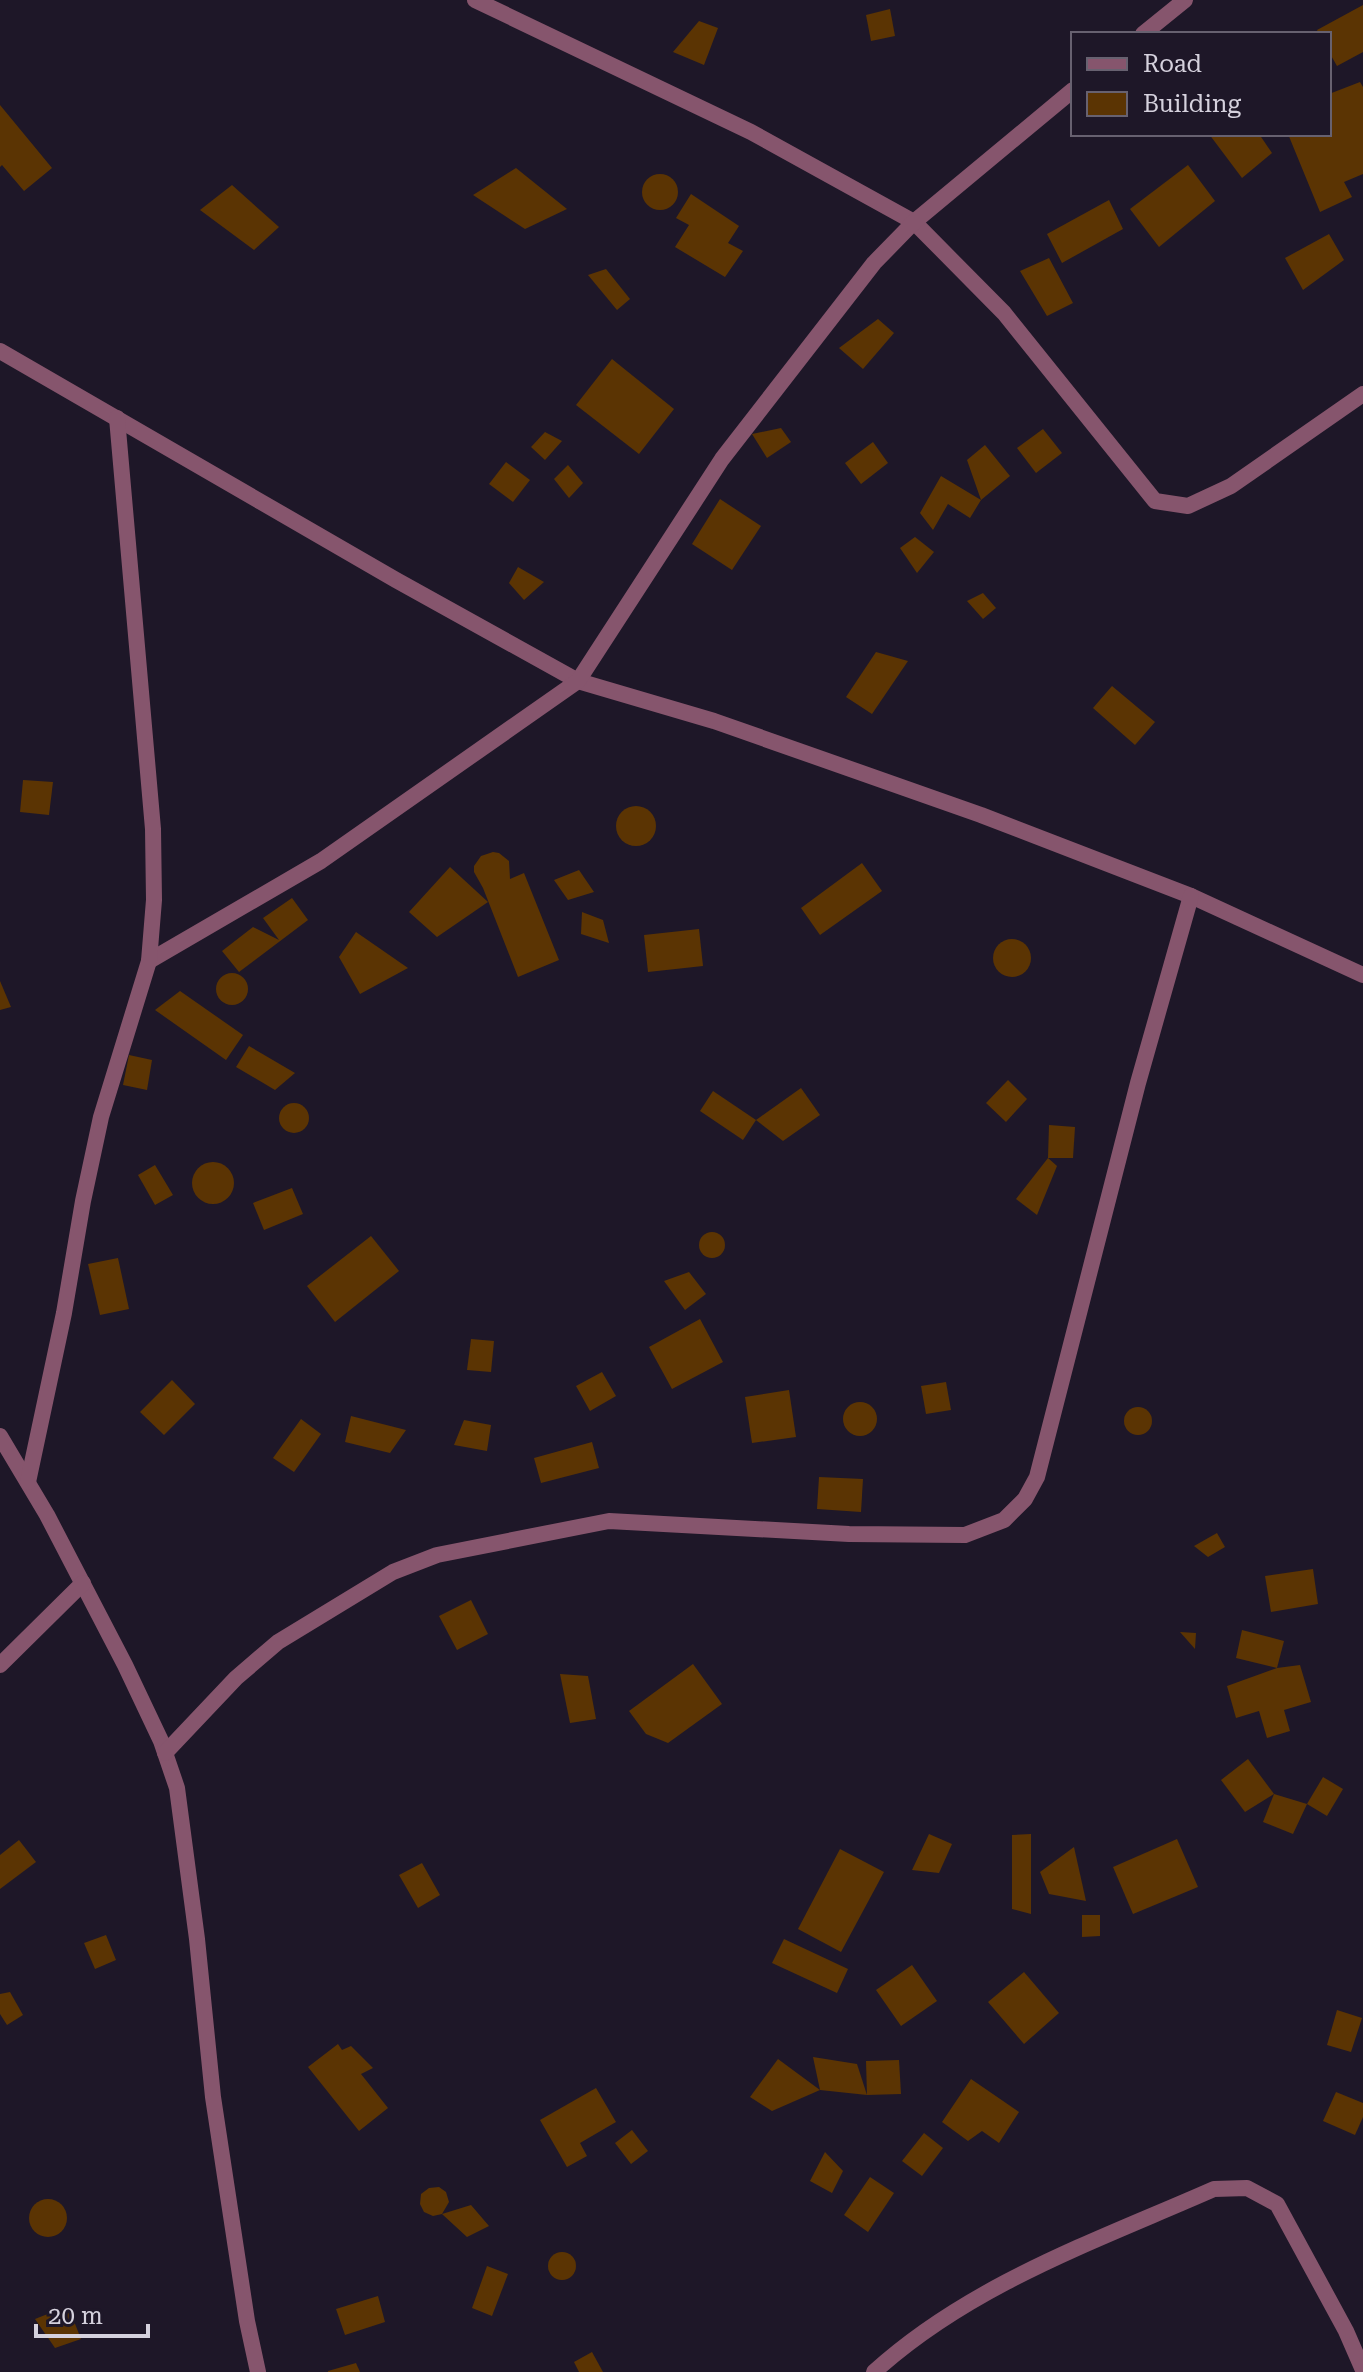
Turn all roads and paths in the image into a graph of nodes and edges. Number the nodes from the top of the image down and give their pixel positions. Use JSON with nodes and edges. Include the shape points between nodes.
{"nodes":[{"id":1,"x":475,"y":0,"type":"edge"},
{"id":2,"x":1185,"y":0,"type":"edge"},
{"id":3,"x":1145,"y":32,"type":"edge"},
{"id":4,"x":1071,"y":92,"type":"edge"},
{"id":5,"x":914,"y":222,"type":"junction"},
{"id":6,"x":0,"y":351,"type":"edge"},
{"id":7,"x":1363,"y":394,"type":"edge"},
{"id":8,"x":117,"y":418,"type":"junction"},
{"id":9,"x":578,"y":681,"type":"junction"},
{"id":10,"x":1191,"y":896,"type":"junction"},
{"id":11,"x":149,"y":961,"type":"junction"},
{"id":12,"x":1363,"y":975,"type":"edge"},
{"id":13,"x":0,"y":1436,"type":"edge"},
{"id":14,"x":28,"y":1482,"type":"junction"},
{"id":15,"x":83,"y":1583,"type":"junction"},
{"id":16,"x":0,"y":1665,"type":"edge"},
{"id":17,"x":165,"y":1753,"type":"junction"},
{"id":18,"x":1363,"y":2370,"type":"edge"},
{"id":19,"x":258,"y":2372,"type":"edge"},
{"id":20,"x":874,"y":2372,"type":"edge"}],
"edges":[{"from":1,"to":5,"type":"street","via":[[751,132]]},
{"from":2,"to":3,"type":"street"},
{"from":4,"to":5,"type":"street"},
{"from":5,"to":7,"type":"street","via":[[1004,313],[1155,501],[1188,506],[1231,486]]},
{"from":5,"to":9,"type":"street","via":[[874,263],[722,459]]},
{"from":6,"to":8,"type":"street"},
{"from":8,"to":9,"type":"street"},
{"from":8,"to":11,"type":"street","via":[[153,829]]},
{"from":9,"to":10,"type":"street","via":[[759,736]]},
{"from":9,"to":11,"type":"street","via":[[321,861]]},
{"from":10,"to":12,"type":"street"},
{"from":10,"to":17,"type":"street","via":[[1037,1477],[1004,1520],[965,1535],[609,1521],[437,1555],[393,1572],[278,1642]]},
{"from":11,"to":14,"type":"street","via":[[101,1117]]},
{"from":13,"to":14,"type":"street"},
{"from":14,"to":15,"type":"street"},
{"from":15,"to":16,"type":"street"},
{"from":15,"to":17,"type":"street"},
{"from":17,"to":19,"type":"street","via":[[177,1788],[213,2097]]},
{"from":18,"to":20,"type":"street","via":[[1277,2204],[1247,2188],[1214,2189],[986,2291]]}]}
